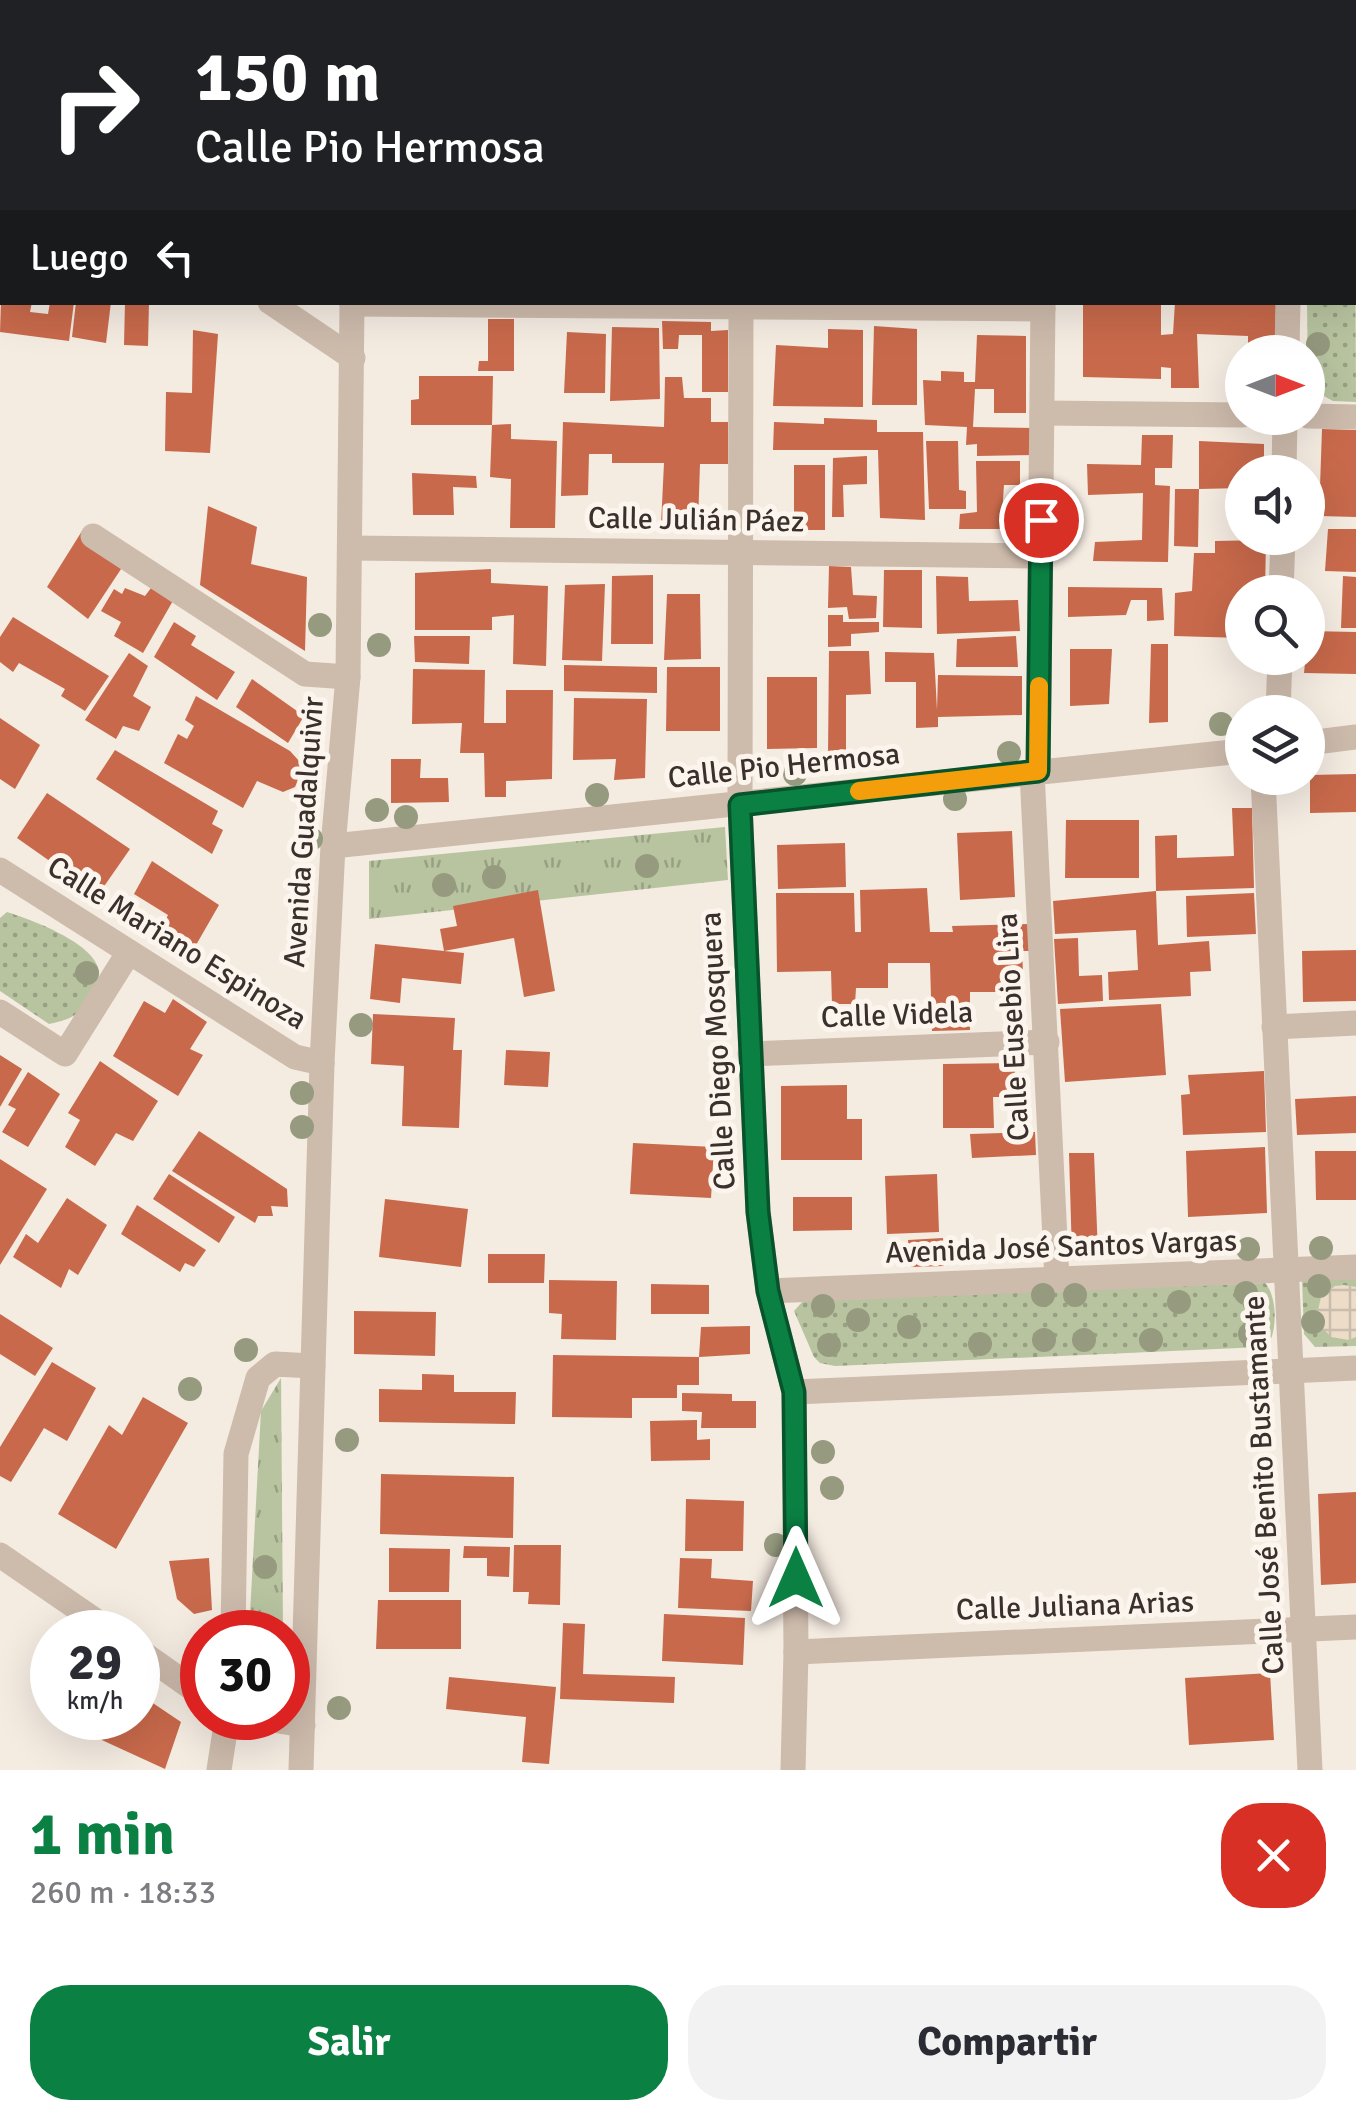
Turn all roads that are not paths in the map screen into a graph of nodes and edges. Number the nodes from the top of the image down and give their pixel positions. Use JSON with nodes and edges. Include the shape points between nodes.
{"nodes":[{"id":1,"x":274,"y":305,"type":"edge"},
{"id":2,"x":352,"y":305,"type":"edge"},
{"id":3,"x":741,"y":305,"type":"edge"},
{"id":4,"x":892,"y":305,"type":"edge"},
{"id":5,"x":1288,"y":305,"type":"edge"},
{"id":6,"x":1043,"y":306,"type":"edge"},
{"id":7,"x":1287,"y":335,"type":"edge"},
{"id":8,"x":353,"y":358,"type":"junction"},
{"id":9,"x":1042,"y":413,"type":"junction"},
{"id":10,"x":1225,"y":414,"type":"edge"},
{"id":11,"x":1325,"y":416,"type":"edge"},
{"id":12,"x":1356,"y":417,"type":"edge"},
{"id":13,"x":93,"y":536,"type":"dead end"},
{"id":14,"x":350,"y":548,"type":"junction"},
{"id":15,"x":740,"y":552,"type":"junction"},
{"id":16,"x":1040,"y":556,"type":"junction"},
{"id":17,"x":348,"y":677,"type":"junction"},
{"id":18,"x":1356,"y":737,"type":"edge"},
{"id":19,"x":1325,"y":741,"type":"edge"},
{"id":20,"x":1225,"y":753,"type":"edge"},
{"id":21,"x":1035,"y":771,"type":"junction"},
{"id":22,"x":1264,"y":795,"type":"edge"},
{"id":23,"x":740,"y":805,"type":"junction"},
{"id":24,"x":333,"y":846,"type":"junction"},
{"id":25,"x":0,"y":870,"type":"edge"},
{"id":26,"x":129,"y":952,"type":"junction"},
{"id":27,"x":0,"y":1012,"type":"edge"},
{"id":28,"x":1356,"y":1023,"type":"edge"},
{"id":29,"x":1274,"y":1027,"type":"junction"},
{"id":30,"x":1047,"y":1042,"type":"junction"},
{"id":31,"x":750,"y":1054,"type":"junction"},
{"id":32,"x":322,"y":1063,"type":"junction"},
{"id":33,"x":1356,"y":1267,"type":"edge"},
{"id":34,"x":1287,"y":1270,"type":"junction"},
{"id":35,"x":1057,"y":1280,"type":"junction"},
{"id":36,"x":768,"y":1291,"type":"junction"},
{"id":37,"x":313,"y":1366,"type":"junction"},
{"id":38,"x":1356,"y":1368,"type":"edge"},
{"id":39,"x":1290,"y":1371,"type":"junction"},
{"id":40,"x":794,"y":1392,"type":"junction"},
{"id":41,"x":0,"y":1555,"type":"edge"},
{"id":42,"x":80,"y":1610,"type":"edge"},
{"id":43,"x":234,"y":1610,"type":"edge"},
{"id":44,"x":306,"y":1610,"type":"edge"},
{"id":45,"x":1356,"y":1628,"type":"edge"},
{"id":46,"x":1303,"y":1629,"type":"junction"},
{"id":47,"x":796,"y":1652,"type":"junction"},
{"id":48,"x":223,"y":1740,"type":"edge"},
{"id":49,"x":302,"y":1740,"type":"edge"},
{"id":50,"x":219,"y":1770,"type":"edge"},
{"id":51,"x":301,"y":1770,"type":"edge"},
{"id":52,"x":793,"y":1770,"type":"edge"},
{"id":53,"x":1310,"y":1770,"type":"edge"}],
"edges":[{"from":1,"to":8,"type":"street"},
{"from":2,"to":8,"type":"street","name":"Avenida Guadalquivir"},
{"from":3,"to":15,"type":"street","name":"Calle Diego Mosquera"},
{"from":4,"to":6,"type":"street"},
{"from":5,"to":7,"type":"street"},
{"from":6,"to":9,"type":"street","name":"Calle Eusebio Lira"},
{"from":8,"to":14,"type":"street","name":"Avenida Guadalquivir"},
{"from":9,"to":10,"type":"street"},
{"from":9,"to":16,"type":"street","name":"Calle Eusebio Lira"},
{"from":11,"to":12,"type":"street"},
{"from":13,"to":17,"type":"street","via":[[305,674]]},
{"from":14,"to":15,"type":"street","name":"Calle Julián Páez"},
{"from":14,"to":17,"type":"street","name":"Avenida Guadalquivir"},
{"from":15,"to":16,"type":"street","name":"Calle Julián Páez"},
{"from":15,"to":23,"type":"street","name":"Calle Diego Mosquera"},
{"from":16,"to":21,"type":"street","name":"Calle Eusebio Lira"},
{"from":17,"to":24,"type":"street","name":"Avenida Guadalquivir"},
{"from":18,"to":19,"type":"street"},
{"from":20,"to":21,"type":"street","name":"Calle Pio Hermosa"},
{"from":21,"to":23,"type":"street","name":"Calle Pio Hermosa"},
{"from":21,"to":30,"type":"street","name":"Calle Eusebio Lira"},
{"from":22,"to":29,"type":"street","name":"Calle José Benito Bustamante"},
{"from":23,"to":24,"type":"street","name":"Calle Pio Hermosa"},
{"from":23,"to":31,"type":"street","name":"Calle Diego Mosquera"},
{"from":24,"to":32,"type":"street","name":"Avenida Guadalquivir"},
{"from":25,"to":26,"type":"street","name":"Calle Mariano Espinoza"},
{"from":26,"to":27,"type":"street","via":[[65,1054]]},
{"from":26,"to":32,"type":"street","name":"Calle Mariano Espinoza","via":[[294,1057]]},
{"from":28,"to":29,"type":"street"},
{"from":29,"to":34,"type":"street","name":"Calle José Benito Bustamante"},
{"from":30,"to":31,"type":"street","name":"Calle Videla"},
{"from":30,"to":35,"type":"street","name":"Calle Eusebio Lira"},
{"from":31,"to":36,"type":"street","name":"Calle Diego Mosquera"},
{"from":32,"to":37,"type":"street","name":"Avenida Guadalquivir"},
{"from":33,"to":34,"type":"street","name":"Avenida José Santos Vargas"},
{"from":34,"to":35,"type":"street","name":"Avenida José Santos Vargas"},
{"from":34,"to":39,"type":"street","name":"Calle José Benito Bustamante"},
{"from":35,"to":36,"type":"street","name":"Avenida José Santos Vargas"},
{"from":36,"to":40,"type":"street","name":"Calle Diego Mosquera"},
{"from":37,"to":43,"type":"street","via":[[276,1364],[258,1378],[236,1454]]},
{"from":37,"to":44,"type":"street","name":"Avenida Guadalquivir"},
{"from":38,"to":39,"type":"street"},
{"from":39,"to":40,"type":"street"},
{"from":39,"to":46,"type":"street","name":"Calle José Benito Bustamante"},
{"from":40,"to":47,"type":"street","name":"Calle Diego Mosquera"},
{"from":41,"to":42,"type":"street"},
{"from":45,"to":46,"type":"street","name":"Calle Juliana Arias"},
{"from":46,"to":47,"type":"street","name":"Calle Juliana Arias"},
{"from":46,"to":53,"type":"street","name":"Calle José Benito Bustamante"},
{"from":47,"to":52,"type":"street","name":"Calle Diego Mosquera"},
{"from":48,"to":50,"type":"street"},
{"from":49,"to":51,"type":"street","name":"Avenida Guadalquivir"}]}
